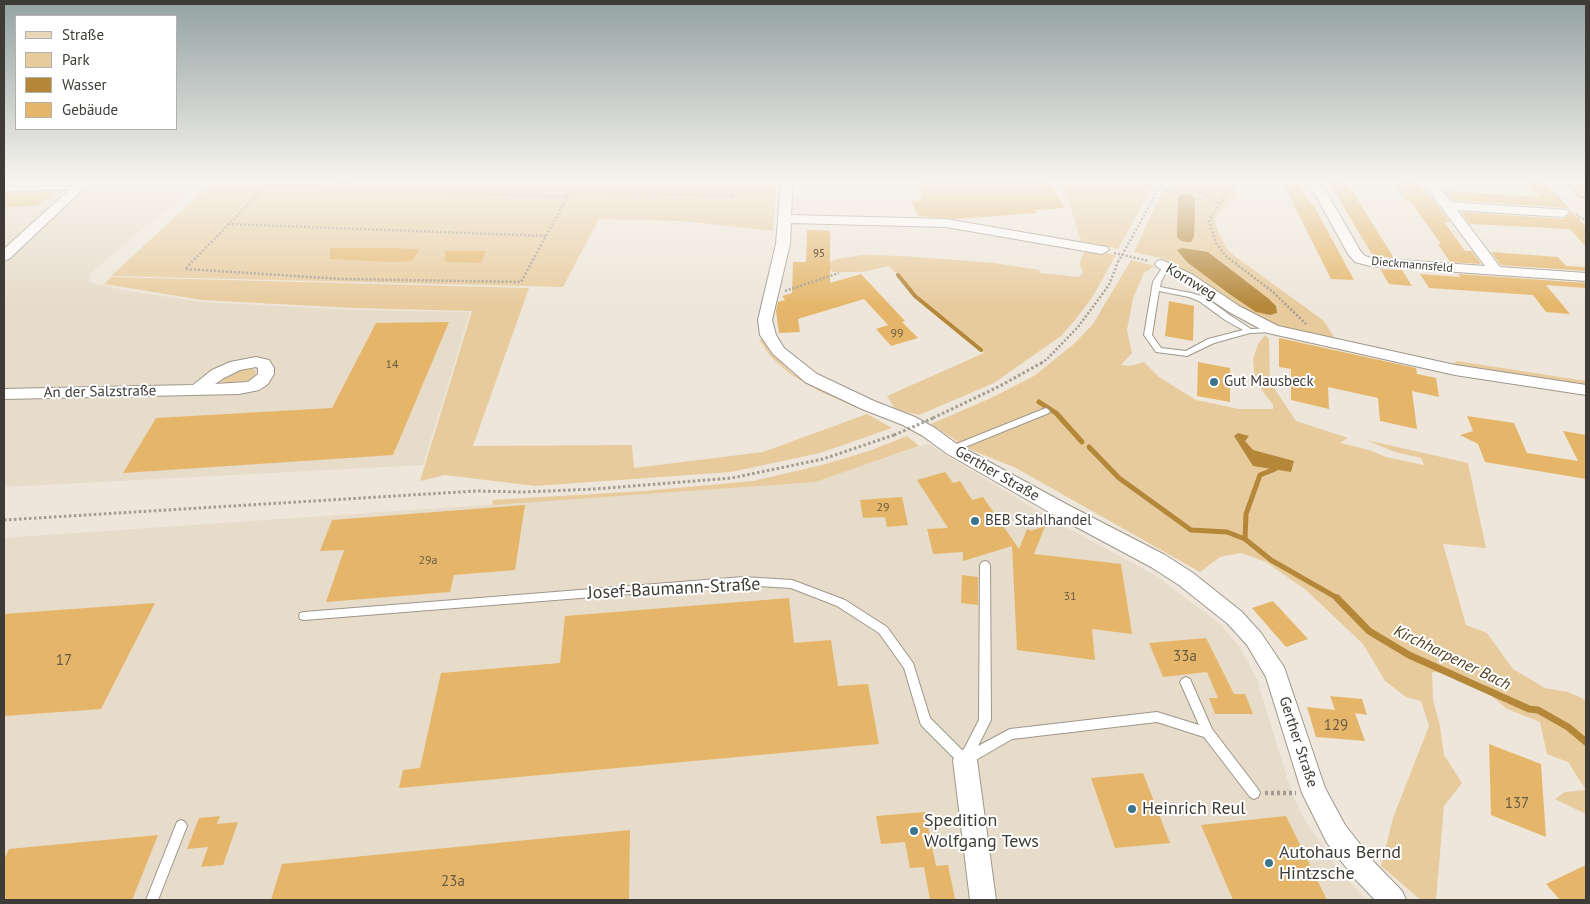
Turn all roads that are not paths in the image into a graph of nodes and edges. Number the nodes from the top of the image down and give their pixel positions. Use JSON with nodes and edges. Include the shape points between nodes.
{"nodes":[{"id":1,"x":40,"y":223,"type":"edge"},
{"id":2,"x":785,"y":223,"type":"edge"},
{"id":3,"x":947,"y":223,"type":"edge"},
{"id":4,"x":1338,"y":223,"type":"edge"},
{"id":5,"x":1461,"y":223,"type":"edge"},
{"id":6,"x":1102,"y":250,"type":"road end"},
{"id":7,"x":4,"y":256,"type":"edge"},
{"id":8,"x":1166,"y":266,"type":"joint"},
{"id":9,"x":1496,"y":271,"type":"junction"},
{"id":10,"x":1586,"y":277,"type":"edge"},
{"id":11,"x":1156,"y":288,"type":"junction"},
{"id":12,"x":1273,"y":330,"type":"junction"},
{"id":13,"x":1250,"y":331,"type":"junction"},
{"id":14,"x":197,"y":390,"type":"dead end"},
{"id":15,"x":1586,"y":390,"type":"edge"},
{"id":16,"x":4,"y":394,"type":"edge"},
{"id":17,"x":1046,"y":411,"type":"dead end"},
{"id":18,"x":952,"y":449,"type":"junction"},
{"id":19,"x":985,"y":565,"type":"dead end"},
{"id":20,"x":304,"y":616,"type":"dead end"},
{"id":21,"x":1186,"y":682,"type":"dead end"},
{"id":22,"x":1208,"y":733,"type":"junction"},
{"id":23,"x":964,"y":760,"type":"junction"},
{"id":24,"x":1254,"y":792,"type":"dead end"},
{"id":25,"x":181,"y":826,"type":"dead end"},
{"id":26,"x":152,"y":900,"type":"edge"},
{"id":27,"x":983,"y":900,"type":"edge"},
{"id":28,"x":1393,"y":900,"type":"edge"}],
"edges":[{"from":1,"to":7,"type":"street"},
{"from":2,"to":18,"type":"street","name":"Gerther Straße","via":[[766,320],[768,335],[778,351],[794,366],[830,388],[909,421]]},
{"from":3,"to":6,"type":"street"},
{"from":4,"to":9,"type":"street","name":"Dieckmannsfeld","via":[[1360,259]]},
{"from":5,"to":9,"type":"street"},
{"from":8,"to":11,"type":"lane"},
{"from":8,"to":12,"type":"street","name":"Kornweg","via":[[1234,310]]},
{"from":9,"to":10,"type":"street","name":"Dieckmannsfeld"},
{"from":11,"to":13,"type":"lane","via":[[1202,299]]},
{"from":11,"to":13,"type":"lane","via":[[1148,335],[1158,350],[1186,354],[1211,341]]},
{"from":12,"to":13,"type":"lane"},
{"from":12,"to":15,"type":"street","name":"Kornweg","via":[[1454,370]]},
{"from":14,"to":16,"type":"street","name":"An der Salzstraße"},
{"from":17,"to":18,"type":"lane"},
{"from":18,"to":28,"type":"street","name":"Gerther Straße","via":[[1158,561],[1235,618],[1254,639],[1276,674],[1314,793],[1336,834]]},
{"from":19,"to":23,"type":"lane","via":[[985,720]]},
{"from":20,"to":23,"type":"lane","name":"Josef-Baumann-Straße","via":[[743,582],[792,584],[841,603],[883,630],[909,666],[925,721]]},
{"from":21,"to":22,"type":"lane"},
{"from":22,"to":23,"type":"lane","via":[[1157,716],[1010,734]]},
{"from":22,"to":24,"type":"lane"},
{"from":23,"to":27,"type":"street"},
{"from":25,"to":26,"type":"lane"}]}
